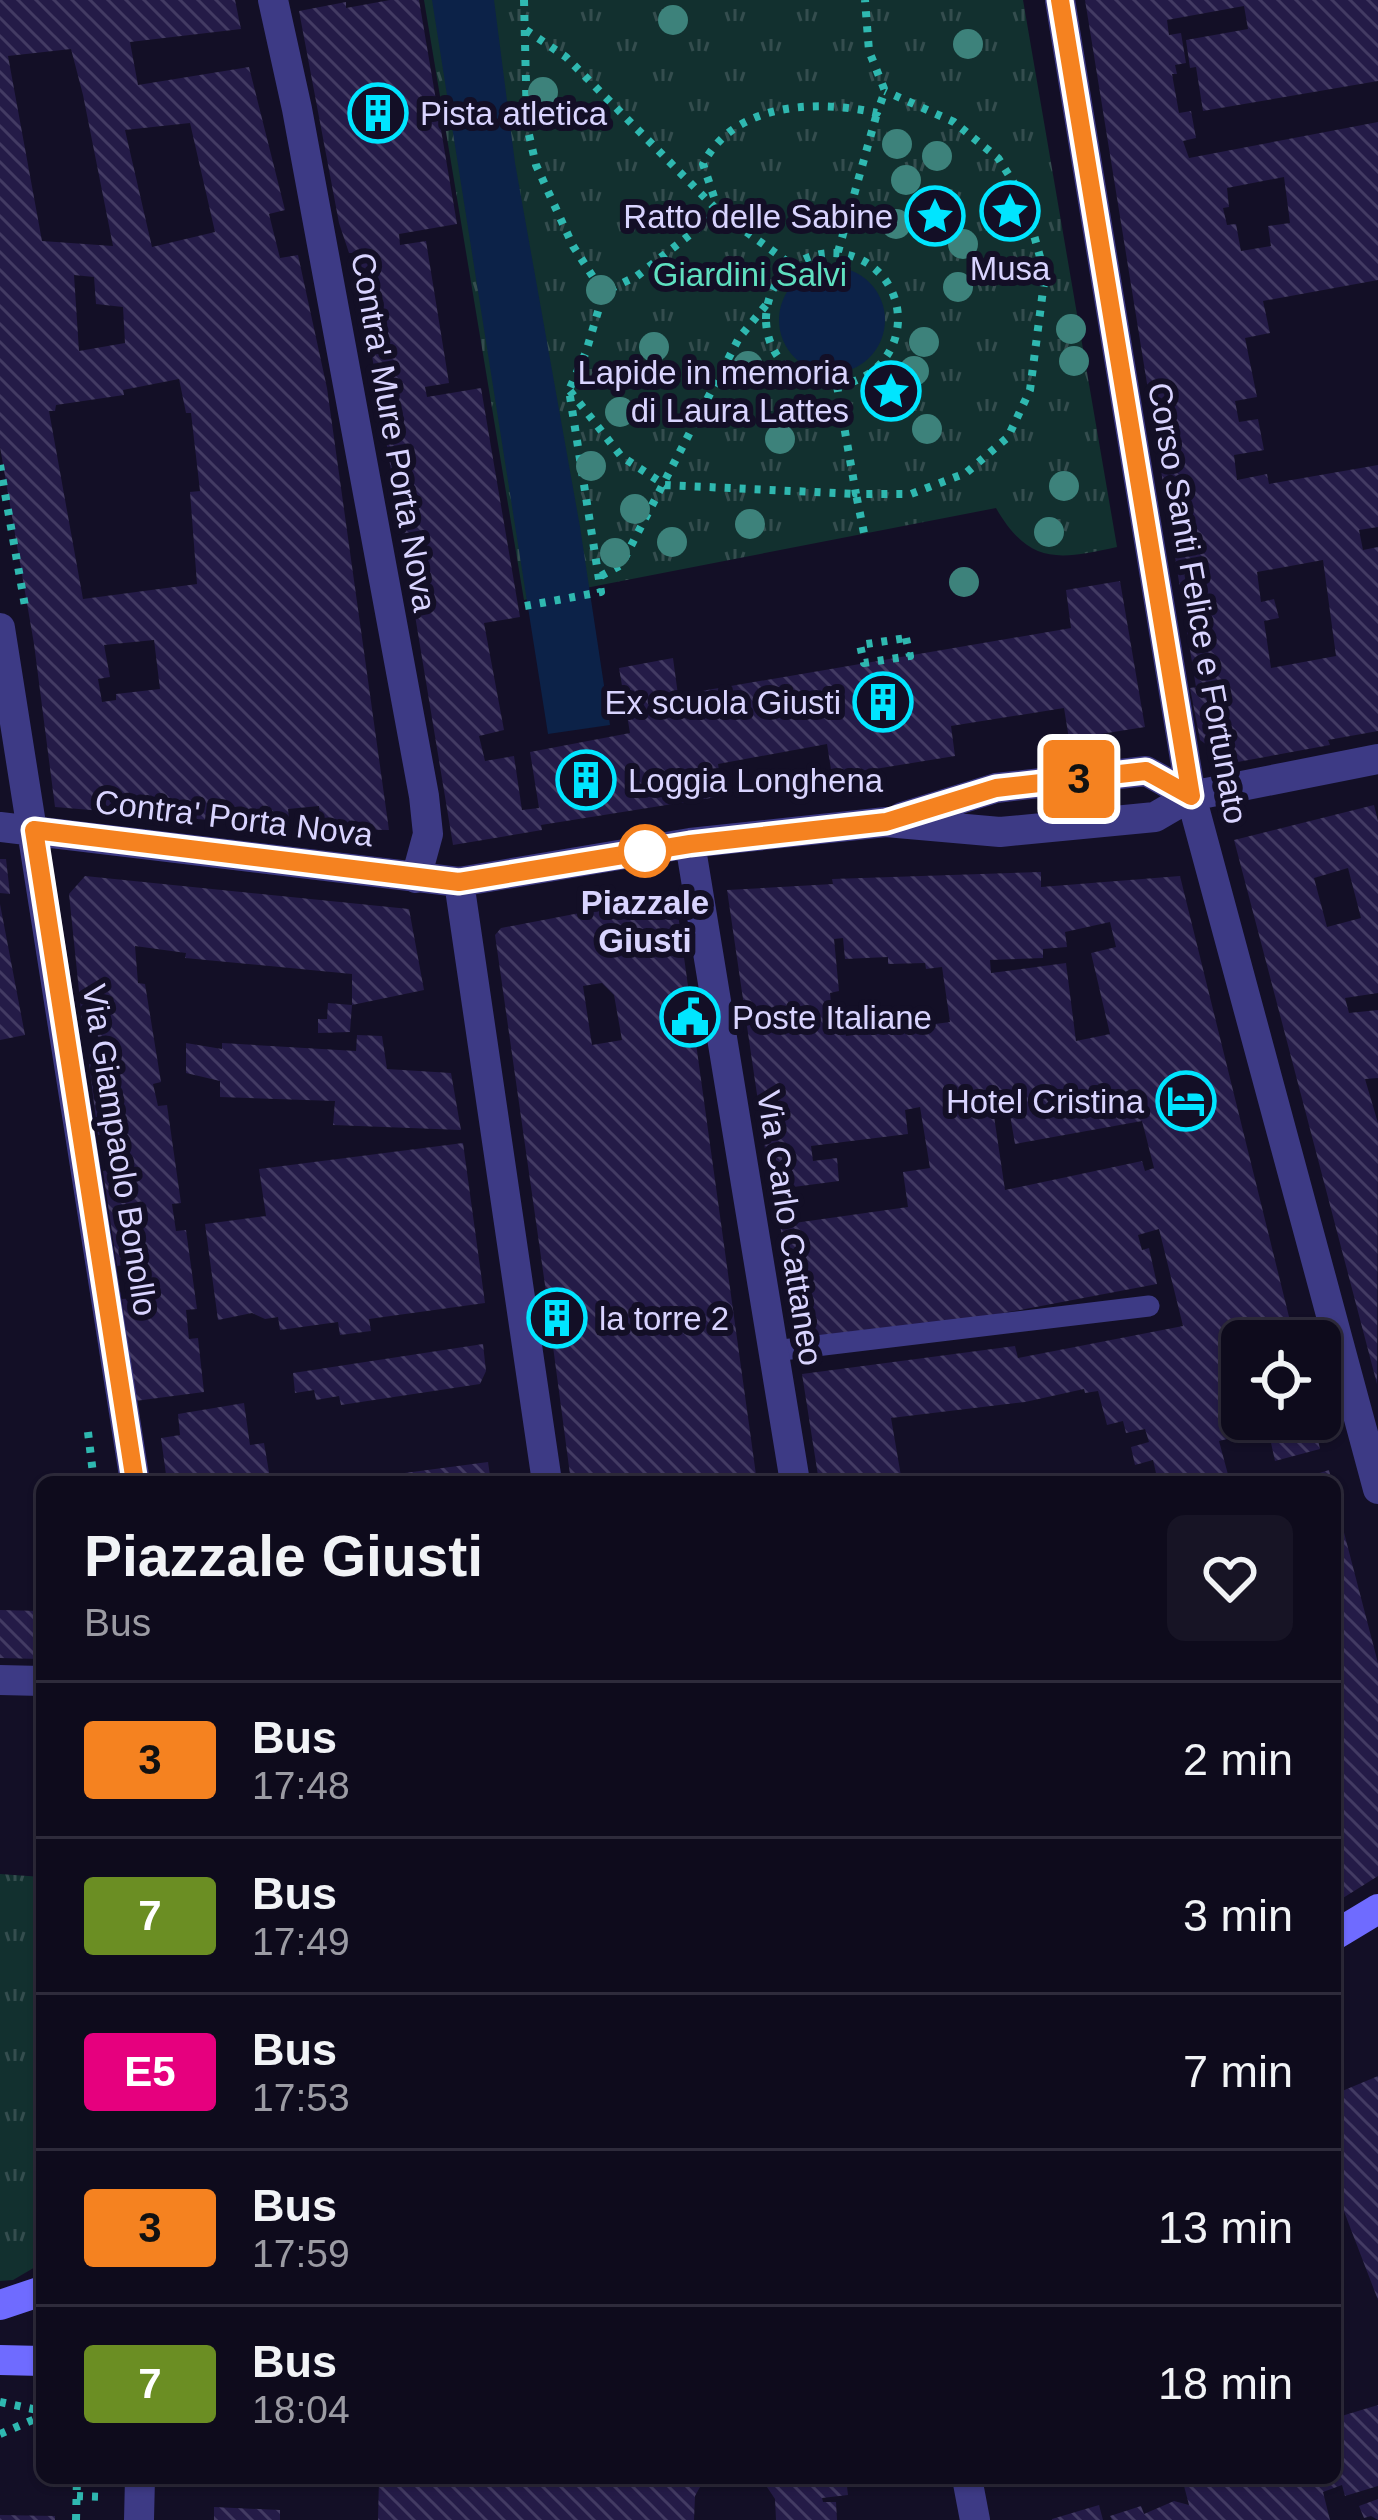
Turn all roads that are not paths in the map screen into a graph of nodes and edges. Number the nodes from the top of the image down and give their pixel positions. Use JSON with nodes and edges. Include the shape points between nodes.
{"nodes":[{"id":1,"x":273,"y":0,"type":"edge"},
{"id":2,"x":1060,"y":0,"type":"edge"},
{"id":3,"x":0,"y":628,"type":"edge"},
{"id":4,"x":1378,"y":760,"type":"edge"},
{"id":5,"x":1191,"y":796,"type":"junction"},
{"id":6,"x":886,"y":822,"type":"junction"},
{"id":7,"x":0,"y":827,"type":"edge"},
{"id":8,"x":34,"y":830,"type":"junction"},
{"id":9,"x":690,"y":844,"type":"junction"},
{"id":10,"x":416,"y":878,"type":"junction"},
{"id":11,"x":459,"y":882,"type":"junction"},
{"id":12,"x":1149,"y":1306,"type":"dead end"},
{"id":13,"x":774,"y":1351,"type":"junction"},
{"id":14,"x":134,"y":1476,"type":"edge"},
{"id":15,"x":546,"y":1476,"type":"edge"},
{"id":16,"x":794,"y":1476,"type":"edge"},
{"id":17,"x":1378,"y":1489,"type":"edge"},
{"id":18,"x":0,"y":1680,"type":"edge"},
{"id":19,"x":36,"y":1681,"type":"edge"},
{"id":20,"x":36,"y":2293,"type":"edge"},
{"id":21,"x":0,"y":2305,"type":"edge"},
{"id":22,"x":0,"y":2360,"type":"edge"},
{"id":23,"x":36,"y":2362,"type":"edge"},
{"id":24,"x":140,"y":2484,"type":"edge"},
{"id":25,"x":969,"y":2484,"type":"edge"},
{"id":26,"x":139,"y":2520,"type":"edge"},
{"id":27,"x":975,"y":2520,"type":"edge"}],
"edges":[{"from":1,"to":10,"type":"street","name":"Contra' Mure Porta Nova","via":[[424,796],[428,834]]},
{"from":2,"to":5,"type":"street","name":"Corso Santi Felice e Fortunato"},
{"from":3,"to":8,"type":"street","name":"Via Giampaolo Bonollo"},
{"from":4,"to":5,"type":"street"},
{"from":5,"to":6,"type":"street","via":[[1155,817],[1000,832]]},
{"from":5,"to":6,"type":"street","via":[[1146,771],[996,788]]},
{"from":5,"to":17,"type":"street","name":"Corso Santi Felice e Fortunato"},
{"from":6,"to":9,"type":"street","name":"Contra' Porta Nova"},
{"from":7,"to":8,"type":"street","name":"Contra' Porta Nova"},
{"from":8,"to":10,"type":"street","name":"Contra' Porta Nova"},
{"from":8,"to":14,"type":"street","name":"Via Giampaolo Bonollo"},
{"from":9,"to":11,"type":"street","name":"Contra' Porta Nova"},
{"from":9,"to":13,"type":"street","name":"Via Carlo Cattaneo"},
{"from":10,"to":11,"type":"street","name":"Contra' Porta Nova"},
{"from":11,"to":15,"type":"street"},
{"from":12,"to":13,"type":"lane"},
{"from":13,"to":16,"type":"street","name":"Via Carlo Cattaneo"},
{"from":18,"to":19,"type":"street"},
{"from":20,"to":21,"type":"main road"},
{"from":22,"to":23,"type":"main road"},
{"from":24,"to":26,"type":"street"},
{"from":25,"to":27,"type":"street"}]}
